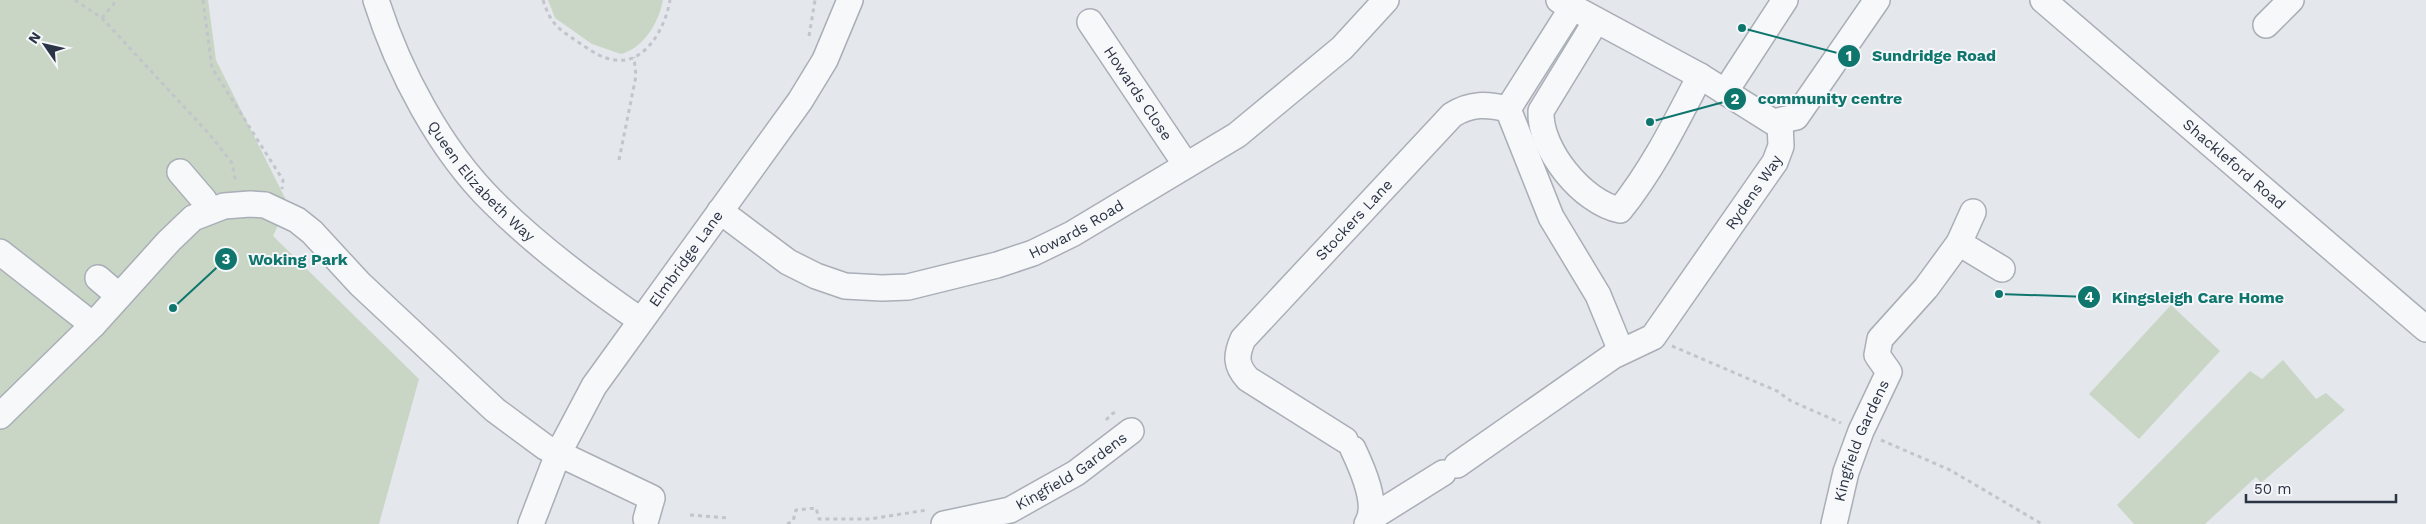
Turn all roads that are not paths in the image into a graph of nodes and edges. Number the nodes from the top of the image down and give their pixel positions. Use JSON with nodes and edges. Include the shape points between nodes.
{"nodes":[{"id":1,"x":376,"y":0,"type":"edge"},
{"id":2,"x":850,"y":0,"type":"edge"},
{"id":3,"x":1386,"y":0,"type":"edge"},
{"id":4,"x":1785,"y":0,"type":"edge"},
{"id":5,"x":1877,"y":0,"type":"edge"},
{"id":6,"x":2043,"y":0,"type":"edge"},
{"id":7,"x":2291,"y":0,"type":"edge"},
{"id":8,"x":1566,"y":4,"type":"edge"},
{"id":9,"x":1596,"y":21,"type":"junction"},
{"id":10,"x":1090,"y":22,"type":"dead end"},
{"id":11,"x":2266,"y":25,"type":"dead end"},
{"id":12,"x":1700,"y":76,"type":"junction"},
{"id":13,"x":1725,"y":92,"type":"junction"},
{"id":14,"x":1508,"y":108,"type":"junction"},
{"id":15,"x":1780,"y":122,"type":"junction"},
{"id":16,"x":1186,"y":166,"type":"junction"},
{"id":17,"x":180,"y":172,"type":"dead end"},
{"id":18,"x":208,"y":210,"type":"junction"},
{"id":19,"x":720,"y":211,"type":"junction"},
{"id":20,"x":1973,"y":212,"type":"dead end"},
{"id":21,"x":1958,"y":243,"type":"junction"},
{"id":22,"x":0,"y":252,"type":"edge"},
{"id":23,"x":2002,"y":269,"type":"dead end"},
{"id":24,"x":98,"y":278,"type":"dead end"},
{"id":25,"x":118,"y":296,"type":"junction"},
{"id":26,"x":640,"y":320,"type":"junction"},
{"id":27,"x":92,"y":325,"type":"junction"},
{"id":28,"x":2426,"y":329,"type":"edge"},
{"id":29,"x":1621,"y":351,"type":"junction"},
{"id":30,"x":0,"y":416,"type":"edge"},
{"id":31,"x":1125,"y":422,"type":"road end"},
{"id":32,"x":558,"y":454,"type":"junction"},
{"id":33,"x":937,"y":517,"type":"edge"},
{"id":34,"x":1012,"y":517,"type":"edge"},
{"id":35,"x":646,"y":519,"type":"dead end"},
{"id":36,"x":1369,"y":521,"type":"edge"},
{"id":37,"x":531,"y":524,"type":"edge"},
{"id":38,"x":1834,"y":524,"type":"edge"}],
"edges":[{"from":1,"to":26,"type":"street","name":"Queen Elizabeth Way","via":[[409,80],[441,138],[472,179],[544,248]]},
{"from":2,"to":19,"type":"street","name":"Elmbridge Lane","via":[[838,34],[813,82]]},
{"from":3,"to":16,"type":"street","name":"Howards Road","via":[[1342,48],[1269,111]]},
{"from":4,"to":13,"type":"street"},
{"from":5,"to":15,"type":"street","via":[[1796,117]]},
{"from":6,"to":28,"type":"street","name":"Shackleford Road"},
{"from":7,"to":11,"type":"street"},
{"from":8,"to":9,"type":"street"},
{"from":8,"to":14,"type":"street"},
{"from":9,"to":12,"type":"street"},
{"from":9,"to":12,"type":"street","via":[[1541,111],[1540,123],[1562,168],[1588,194],[1609,208],[1620,210],[1633,195]]},
{"from":10,"to":16,"type":"street","name":"Howards Close"},
{"from":12,"to":13,"type":"street"},
{"from":13,"to":15,"type":"street","via":[[1768,121]]},
{"from":14,"to":29,"type":"street","via":[[1551,217],[1598,295]]},
{"from":14,"to":36,"type":"street","name":"Stockers Lane","via":[[1476,104],[1452,115],[1243,339],[1237,352],[1240,371],[1248,379],[1349,445],[1364,471]]},
{"from":15,"to":29,"type":"street","name":"Rydens Way","via":[[1781,146],[1775,162],[1653,337]]},
{"from":16,"to":19,"type":"street","name":"Howards Road","via":[[1105,216],[1033,253],[961,276],[908,287],[854,287],[816,276],[788,262]]},
{"from":17,"to":18,"type":"street","via":[[204,200]]},
{"from":18,"to":25,"type":"street","via":[[180,230]]},
{"from":18,"to":32,"type":"street","via":[[250,204],[266,206],[297,220],[360,284],[495,410],[545,448]]},
{"from":19,"to":26,"type":"street","name":"Elmbridge Lane"},
{"from":20,"to":21,"type":"street","name":"Kingfield Gardens"},
{"from":21,"to":23,"type":"street"},
{"from":21,"to":38,"type":"street","name":"Kingfield Gardens","via":[[1926,288],[1880,339],[1877,355],[1889,372],[1846,472]]},
{"from":22,"to":27,"type":"street"},
{"from":24,"to":25,"type":"street"},
{"from":25,"to":27,"type":"street"},
{"from":26,"to":32,"type":"street","name":"Elmbridge Lane","via":[[594,386]]},
{"from":27,"to":30,"type":"street"},
{"from":29,"to":36,"type":"street"},
{"from":31,"to":34,"type":"street","name":"Kingfield Gardens","via":[[1076,473]]},
{"from":32,"to":35,"type":"street","via":[[652,498]]},
{"from":32,"to":37,"type":"street","name":"Elmbridge Lane"},
{"from":33,"to":34,"type":"street","name":"Kingfield Gardens"}]}
